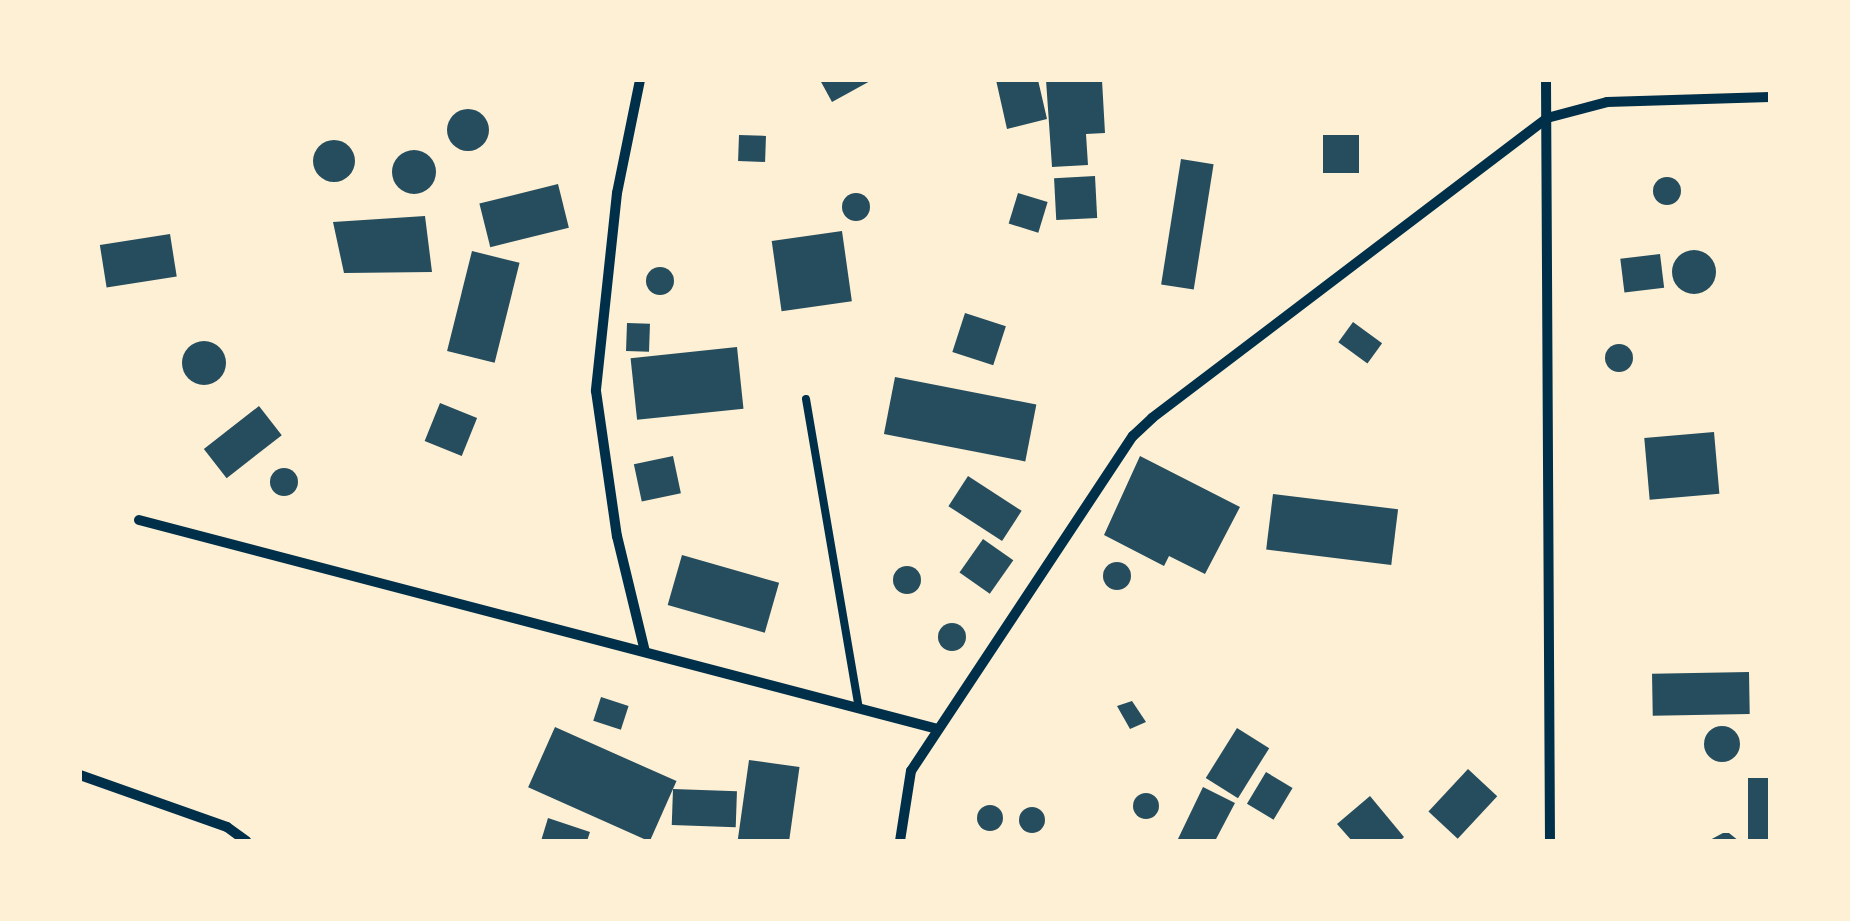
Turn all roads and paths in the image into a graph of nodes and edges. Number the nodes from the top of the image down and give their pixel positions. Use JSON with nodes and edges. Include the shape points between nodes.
{"nodes":[{"id":1,"x":640,"y":80,"type":"edge"},
{"id":2,"x":1546,"y":80,"type":"edge"},
{"id":3,"x":1770,"y":97,"type":"edge"},
{"id":4,"x":1546,"y":118,"type":"junction"},
{"id":5,"x":806,"y":399,"type":"dead end"},
{"id":6,"x":139,"y":520,"type":"dead end"},
{"id":7,"x":645,"y":652,"type":"junction"},
{"id":8,"x":860,"y":708,"type":"junction"},
{"id":9,"x":938,"y":729,"type":"junction"},
{"id":10,"x":80,"y":775,"type":"edge"},
{"id":11,"x":246,"y":841,"type":"edge"},
{"id":12,"x":900,"y":841,"type":"edge"},
{"id":13,"x":1550,"y":841,"type":"edge"}],
"edges":[{"from":1,"to":7,"type":"street","via":[[617,193],[596,391],[617,536]]},
{"from":2,"to":4,"type":"street"},
{"from":3,"to":4,"type":"street","via":[[1607,102]]},
{"from":4,"to":9,"type":"street","via":[[1134,436]]},
{"from":4,"to":13,"type":"street"},
{"from":5,"to":8,"type":"lane"},
{"from":6,"to":7,"type":"street"},
{"from":7,"to":8,"type":"street"},
{"from":8,"to":9,"type":"street"},
{"from":9,"to":12,"type":"street","via":[[911,771]]},
{"from":10,"to":11,"type":"street","via":[[208,820]]}]}
